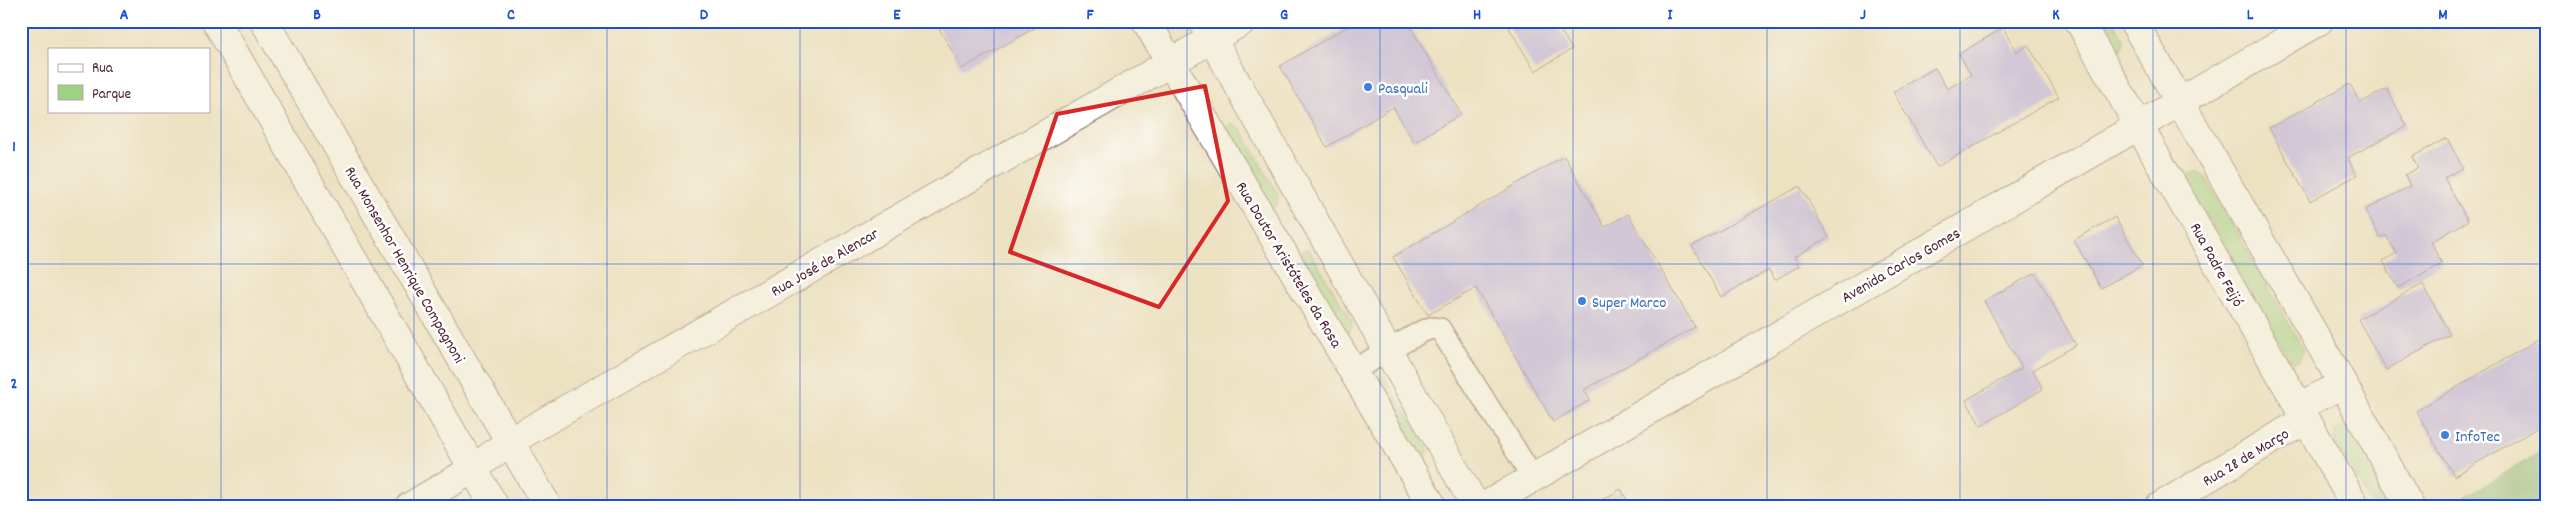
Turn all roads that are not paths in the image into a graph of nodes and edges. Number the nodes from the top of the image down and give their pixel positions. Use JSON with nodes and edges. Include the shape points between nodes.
{"nodes":[{"id":1,"x":216,"y":21,"type":"edge"},
{"id":2,"x":264,"y":21,"type":"edge"},
{"id":3,"x":1146,"y":21,"type":"edge"},
{"id":4,"x":1243,"y":21,"type":"edge"},
{"id":5,"x":2079,"y":21,"type":"edge"},
{"id":6,"x":2133,"y":21,"type":"edge"},
{"id":7,"x":2318,"y":21,"type":"edge"},
{"id":8,"x":1207,"y":30,"type":"edge"},
{"id":9,"x":1171,"y":62,"type":"junction"},
{"id":10,"x":2181,"y":101,"type":"junction"},
{"id":11,"x":323,"y":122,"type":"junction"},
{"id":12,"x":2140,"y":125,"type":"junction"},
{"id":13,"x":286,"y":142,"type":"junction"},
{"id":14,"x":1387,"y":350,"type":"junction"},
{"id":15,"x":1352,"y":371,"type":"junction"},
{"id":16,"x":2343,"y":384,"type":"junction"},
{"id":17,"x":2302,"y":413,"type":"junction"},
{"id":18,"x":509,"y":442,"type":"junction"},
{"id":19,"x":473,"y":469,"type":"junction"},
{"id":20,"x":1533,"y":478,"type":"junction"},
{"id":21,"x":409,"y":507,"type":"edge"},
{"id":22,"x":495,"y":507,"type":"edge"},
{"id":23,"x":548,"y":507,"type":"edge"},
{"id":24,"x":1433,"y":507,"type":"edge"},
{"id":25,"x":1476,"y":507,"type":"edge"},
{"id":26,"x":1483,"y":507,"type":"edge"},
{"id":27,"x":2159,"y":507,"type":"edge"},
{"id":28,"x":2356,"y":507,"type":"edge"},
{"id":29,"x":2410,"y":507,"type":"edge"}],
"edges":[{"from":1,"to":13,"type":"street"},
{"from":2,"to":11,"type":"street","name":"Rua Monsenhor Henrique Compagnoni"},
{"from":3,"to":9,"type":"street","name":"Rua Doutor Aristóteles da Rosa"},
{"from":4,"to":8,"type":"street","name":"Rua José de Alencar"},
{"from":5,"to":12,"type":"street","name":"Rua Padre Feijó"},
{"from":6,"to":10,"type":"street"},
{"from":7,"to":10,"type":"street","name":"Avenida Carlos Gomes"},
{"from":8,"to":9,"type":"street","name":"Rua José de Alencar"},
{"from":8,"to":14,"type":"street"},
{"from":9,"to":15,"type":"street","name":"Rua Doutor Aristóteles da Rosa"},
{"from":9,"to":18,"type":"street","name":"Rua José de Alencar"},
{"from":10,"to":12,"type":"street","name":"Avenida Carlos Gomes"},
{"from":10,"to":16,"type":"street"},
{"from":11,"to":13,"type":"street"},
{"from":11,"to":18,"type":"street","name":"Rua Monsenhor Henrique Compagnoni"},
{"from":12,"to":17,"type":"street","name":"Rua Padre Feijó"},
{"from":12,"to":20,"type":"street","name":"Avenida Carlos Gomes"},
{"from":13,"to":19,"type":"street"},
{"from":14,"to":15,"type":"lane"},
{"from":14,"to":20,"type":"lane","via":[[1431,328],[1440,329]]},
{"from":14,"to":25,"type":"street"},
{"from":15,"to":24,"type":"street","name":"Rua Doutor Aristóteles da Rosa"},
{"from":16,"to":17,"type":"street","name":"Rua 28 de Março"},
{"from":16,"to":29,"type":"street"},
{"from":17,"to":27,"type":"street","name":"Rua 28 de Março"},
{"from":17,"to":28,"type":"street","name":"Rua Padre Feijó"},
{"from":18,"to":19,"type":"street","name":"Rua José de Alencar"},
{"from":18,"to":23,"type":"street","name":"Rua Monsenhor Henrique Compagnoni"},
{"from":19,"to":21,"type":"street","name":"Rua José de Alencar"},
{"from":19,"to":22,"type":"street"},
{"from":20,"to":26,"type":"street","name":"Avenida Carlos Gomes"}]}
